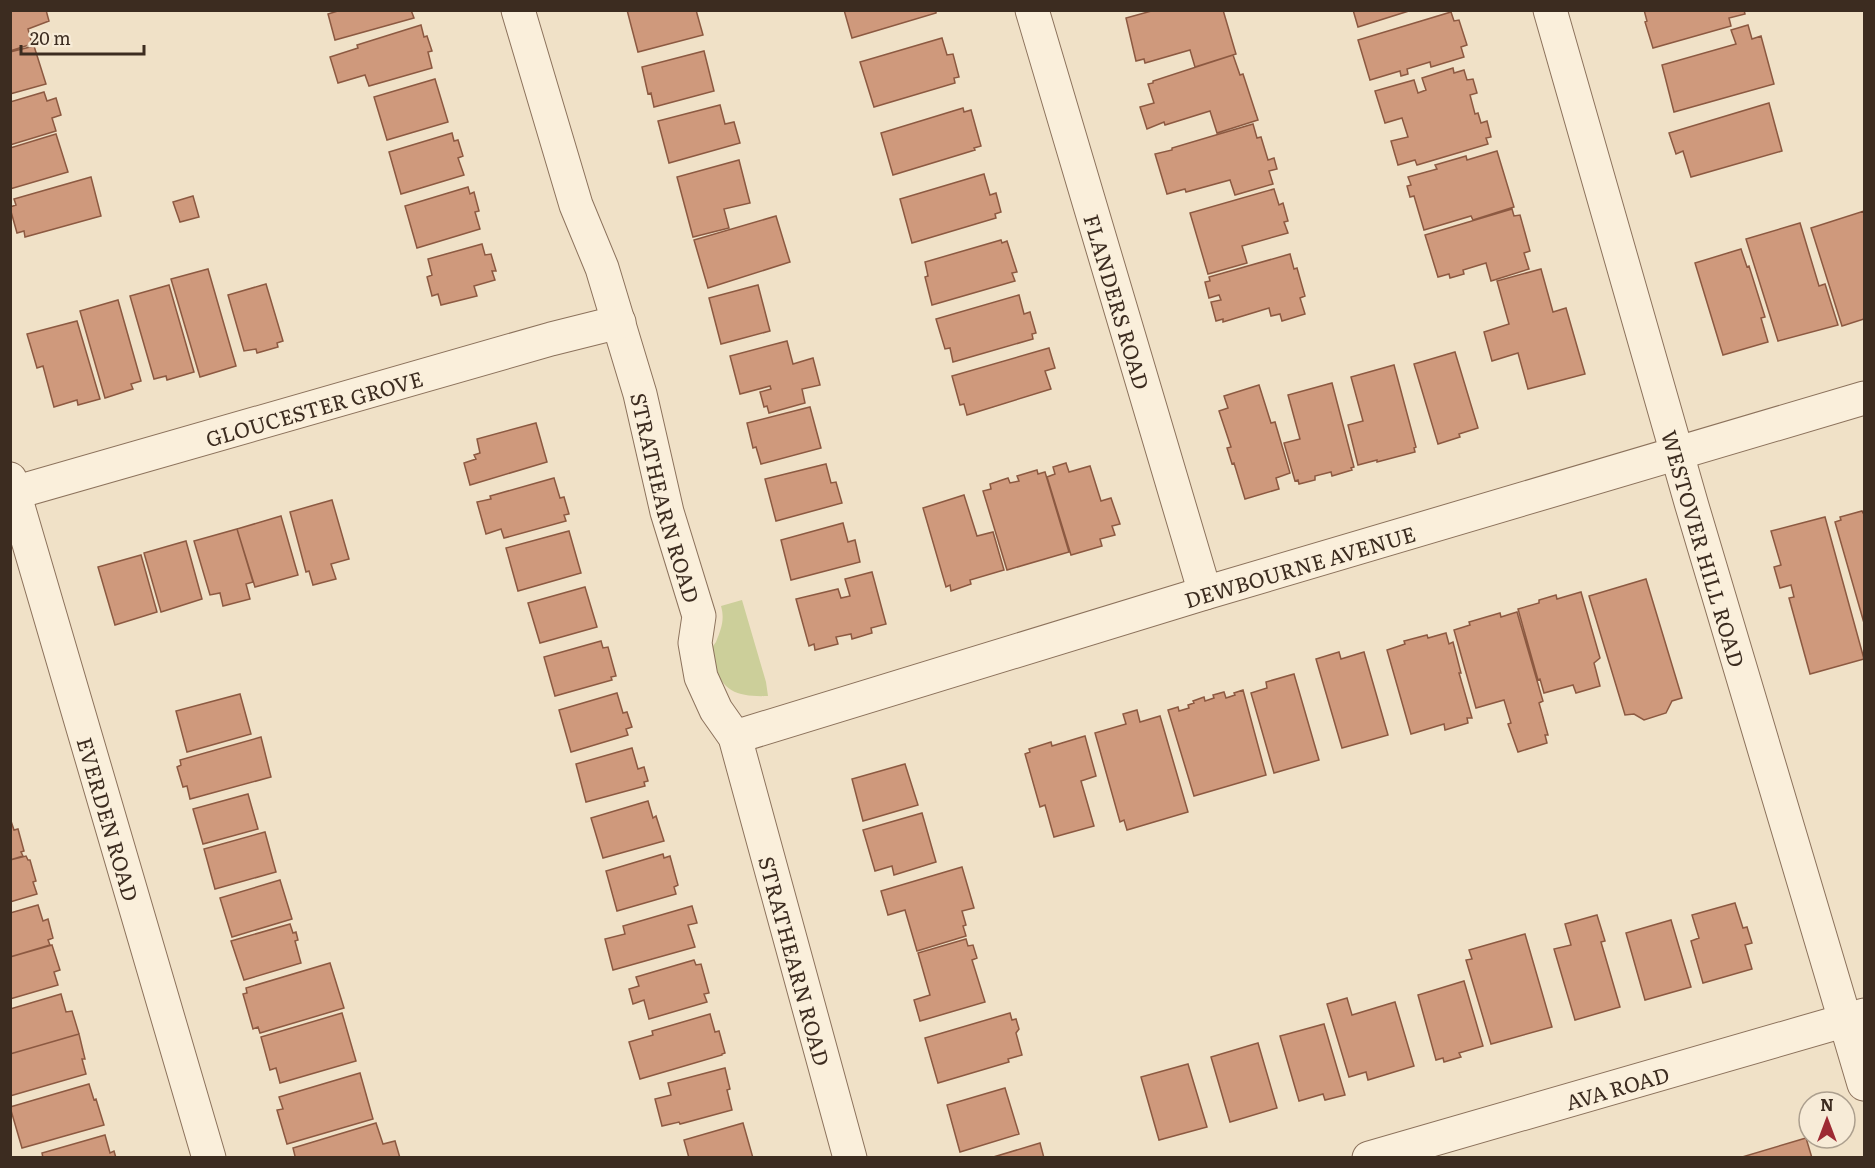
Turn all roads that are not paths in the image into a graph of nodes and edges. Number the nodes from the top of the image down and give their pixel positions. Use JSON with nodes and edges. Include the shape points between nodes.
{"nodes":[{"id":1,"x":518,"y":10,"type":"edge"},
{"id":2,"x":1032,"y":10,"type":"edge"},
{"id":3,"x":1550,"y":10,"type":"edge"},
{"id":4,"x":619,"y":322,"type":"junction"},
{"id":5,"x":1864,"y":398,"type":"edge"},
{"id":6,"x":1677,"y":452,"type":"junction"},
{"id":7,"x":12,"y":489,"type":"edge"},
{"id":8,"x":1205,"y":593,"type":"junction"},
{"id":9,"x":735,"y":737,"type":"junction"},
{"id":10,"x":1856,"y":1018,"type":"edge"},
{"id":11,"x":1864,"y":1084,"type":"edge"},
{"id":12,"x":209,"y":1158,"type":"edge"},
{"id":13,"x":850,"y":1158,"type":"edge"},
{"id":14,"x":1369,"y":1158,"type":"edge"}],
"edges":[{"from":1,"to":4,"type":"street","name":"STRATHEARN ROAD","via":[[576,205]]},
{"from":2,"to":8,"type":"street","name":"FLANDERS ROAD"},
{"from":3,"to":6,"type":"street","name":"WESTOVER HILL ROAD"},
{"from":4,"to":7,"type":"street","name":"GLOUCESTER GROVE"},
{"from":4,"to":9,"type":"street","name":"STRATHEARN ROAD","via":[[667,512],[699,616],[695,643],[701,677],[716,710]]},
{"from":5,"to":6,"type":"street","name":"DEWBOURNE AVENUE"},
{"from":6,"to":8,"type":"street","name":"DEWBOURNE AVENUE"},
{"from":6,"to":10,"type":"street","name":"WESTOVER HILL ROAD"},
{"from":7,"to":12,"type":"street","name":"EVERDEN ROAD"},
{"from":8,"to":9,"type":"street","name":"DEWBOURNE AVENUE"},
{"from":9,"to":13,"type":"street","name":"STRATHEARN ROAD"},
{"from":10,"to":11,"type":"street","name":"WESTOVER HILL ROAD"},
{"from":10,"to":14,"type":"street","name":"AVA ROAD"}]}
